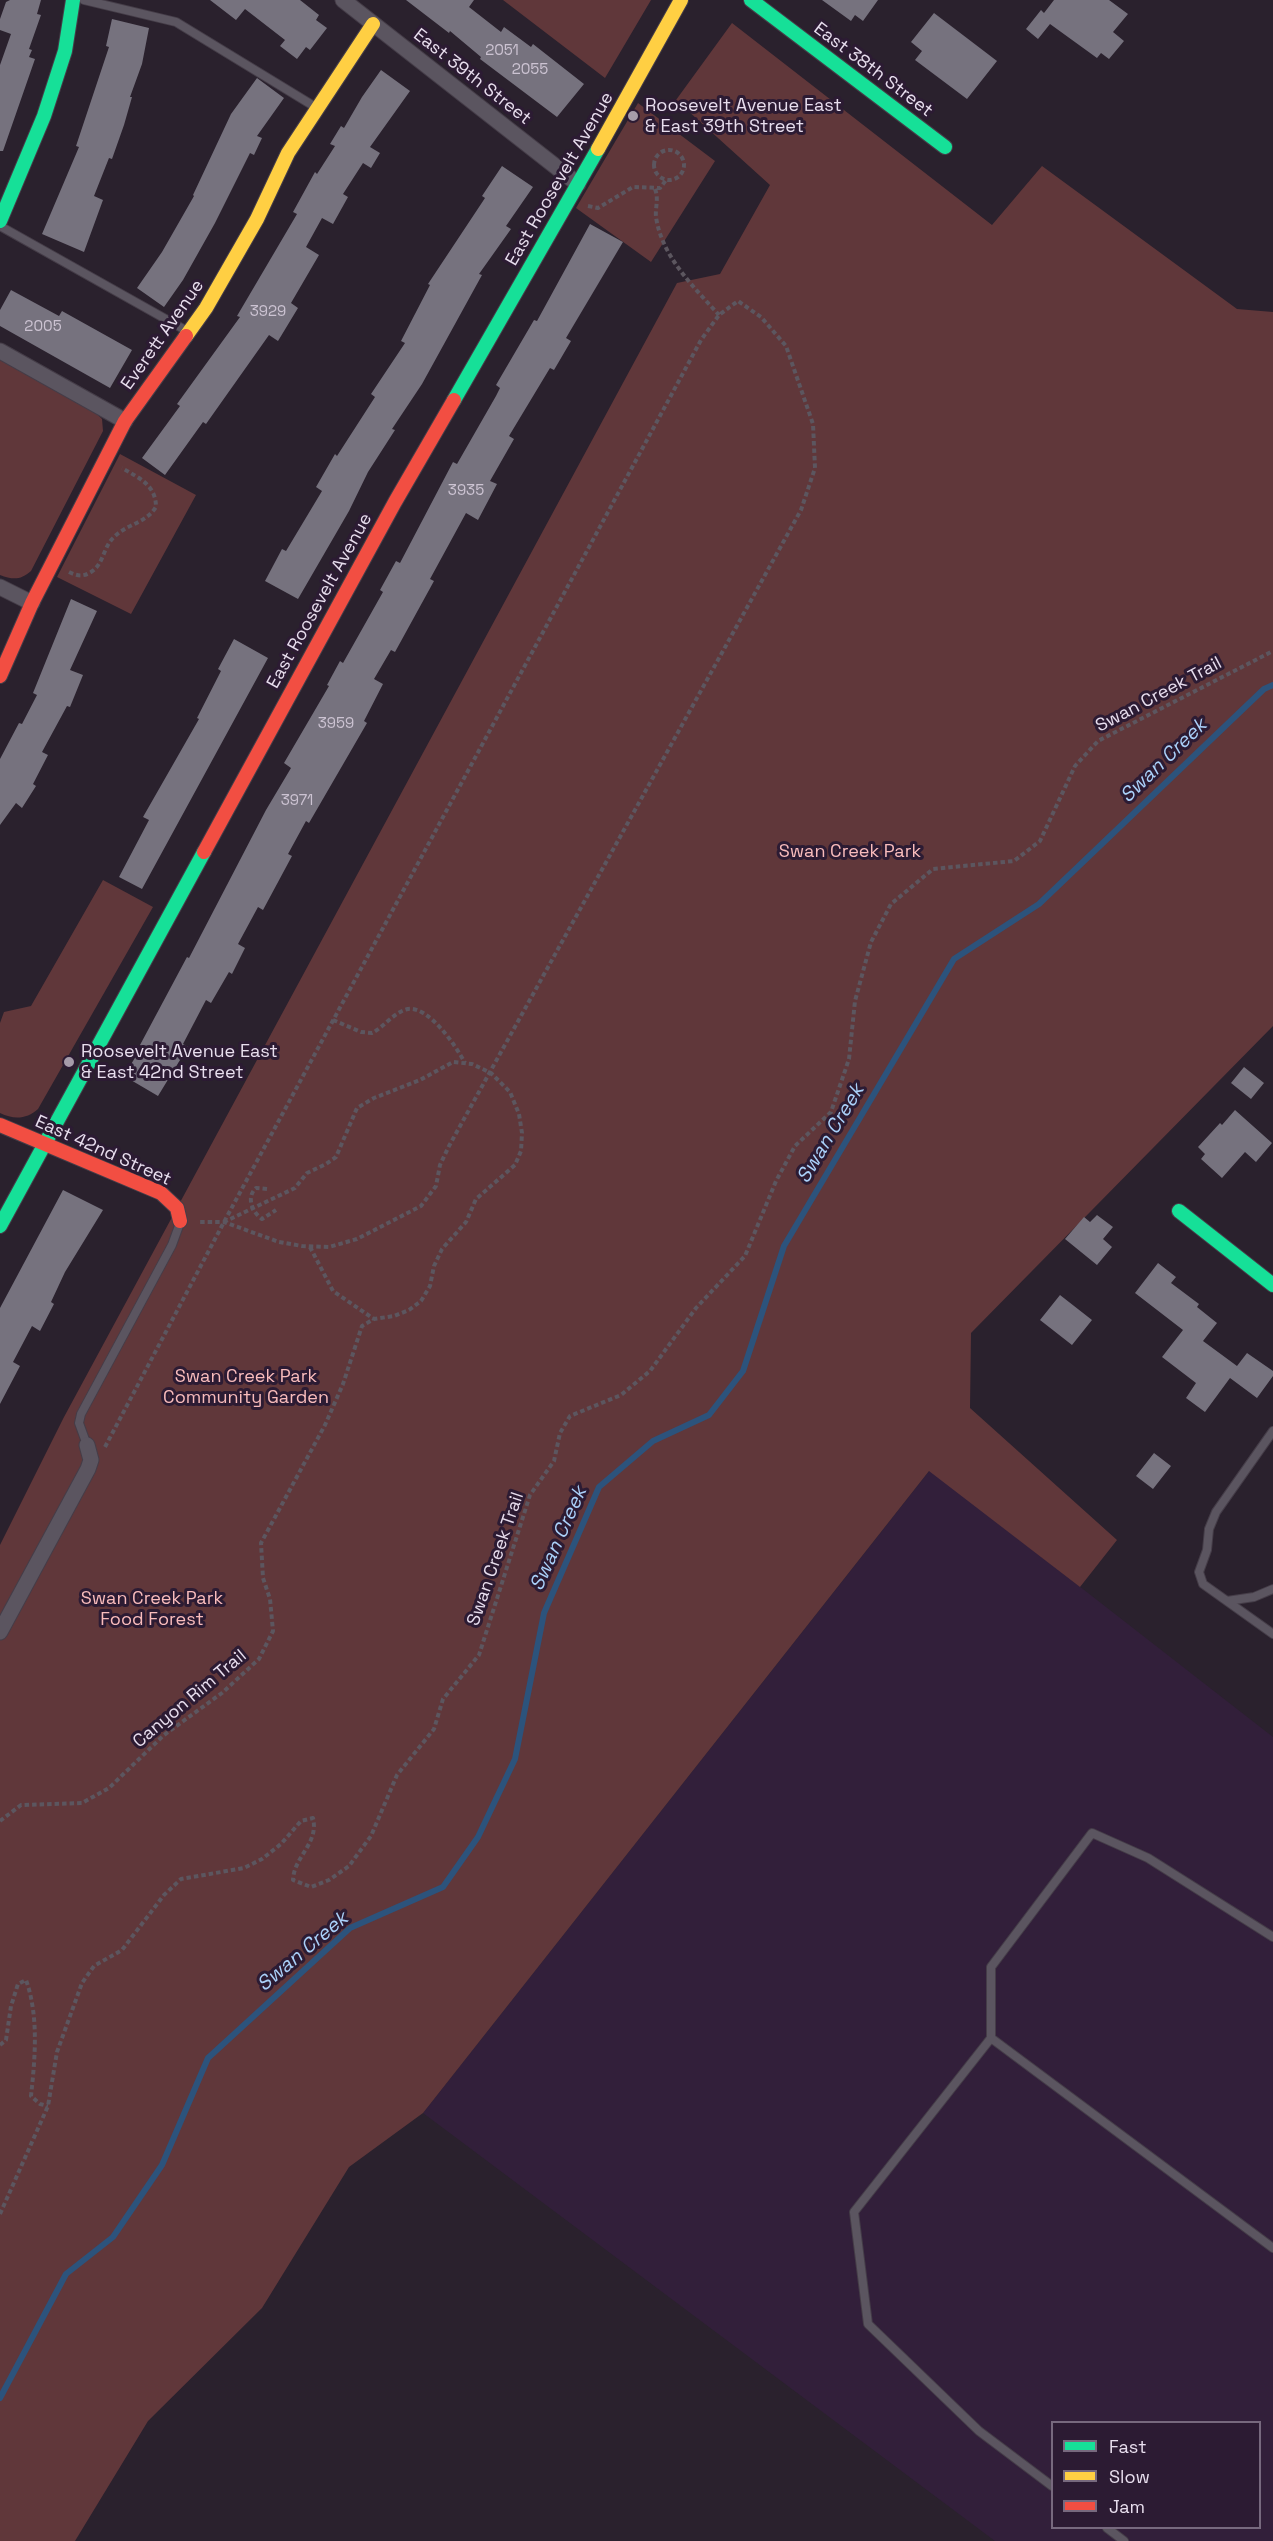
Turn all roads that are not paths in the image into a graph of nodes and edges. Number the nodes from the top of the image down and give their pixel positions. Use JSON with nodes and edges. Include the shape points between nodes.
{"nodes":[{"id":1,"x":74,"y":0,"type":"edge"},
{"id":2,"x":84,"y":0,"type":"edge"},
{"id":3,"x":342,"y":0,"type":"edge"},
{"id":4,"x":681,"y":0,"type":"edge"},
{"id":5,"x":751,"y":0,"type":"edge"},
{"id":6,"x":373,"y":24,"type":"junction"},
{"id":7,"x":317,"y":108,"type":"junction"},
{"id":8,"x":945,"y":147,"type":"dead end"},
{"id":9,"x":575,"y":191,"type":"junction"},
{"id":10,"x":0,"y":224,"type":"edge"},
{"id":11,"x":189,"y":332,"type":"junction"},
{"id":12,"x":0,"y":351,"type":"edge"},
{"id":13,"x":125,"y":421,"type":"junction"},
{"id":14,"x":0,"y":587,"type":"edge"},
{"id":15,"x":32,"y":603,"type":"junction"},
{"id":16,"x":0,"y":676,"type":"edge"},
{"id":17,"x":0,"y":1125,"type":"edge"},
{"id":18,"x":43,"y":1144,"type":"junction"},
{"id":19,"x":1179,"y":1211,"type":"dead end"},
{"id":20,"x":180,"y":1221,"type":"joint"},
{"id":21,"x":0,"y":1226,"type":"edge"},
{"id":22,"x":1273,"y":1285,"type":"edge"},
{"id":23,"x":1273,"y":1431,"type":"edge"},
{"id":24,"x":87,"y":1444,"type":"joint"},
{"id":25,"x":1273,"y":1589,"type":"edge"},
{"id":26,"x":1227,"y":1601,"type":"junction"},
{"id":27,"x":0,"y":1632,"type":"edge"},
{"id":28,"x":1273,"y":1634,"type":"edge"},
{"id":29,"x":1273,"y":1937,"type":"edge"},
{"id":30,"x":991,"y":2038,"type":"junction"},
{"id":31,"x":1273,"y":2248,"type":"edge"},
{"id":32,"x":1051,"y":2485,"type":"edge"},
{"id":33,"x":1108,"y":2529,"type":"edge"},
{"id":34,"x":1125,"y":2541,"type":"edge"}],
"edges":[{"from":1,"to":10,"type":"street","via":[[65,51],[44,116]]},
{"from":2,"to":7,"type":"lane","via":[[176,22]]},
{"from":3,"to":6,"type":"street","name":"East 39th Street"},
{"from":4,"to":9,"type":"street","name":"East Roosevelt Avenue"},
{"from":5,"to":8,"type":"street","name":"East 38th Street"},
{"from":6,"to":7,"type":"street","name":"Everett Avenue"},
{"from":6,"to":9,"type":"street","name":"East 39th Street"},
{"from":7,"to":11,"type":"street","name":"Everett Avenue"},
{"from":9,"to":18,"type":"street","name":"East Roosevelt Avenue","via":[[395,502]]},
{"from":10,"to":11,"type":"lane"},
{"from":11,"to":13,"type":"street","name":"Everett Avenue"},
{"from":12,"to":13,"type":"street"},
{"from":13,"to":15,"type":"street","name":"Everett Avenue"},
{"from":14,"to":15,"type":"street"},
{"from":15,"to":16,"type":"street","name":"Everett Avenue"},
{"from":17,"to":18,"type":"street","name":"East 42nd Street"},
{"from":18,"to":20,"type":"street","name":"East 42nd Street","via":[[161,1193],[177,1208]]},
{"from":18,"to":21,"type":"street","name":"East Roosevelt Avenue"},
{"from":19,"to":22,"type":"street"},
{"from":20,"to":24,"type":"lane","via":[[172,1245],[81,1414],[79,1423]]},
{"from":23,"to":26,"type":"lane","via":[[1216,1512],[1209,1529],[1208,1550],[1199,1572],[1203,1584]]},
{"from":24,"to":27,"type":"street","via":[[91,1460],[88,1469]]},
{"from":25,"to":26,"type":"lane"},
{"from":26,"to":28,"type":"lane"},
{"from":29,"to":30,"type":"lane","via":[[1148,1858],[1092,1833],[991,1966]]},
{"from":30,"to":31,"type":"lane"},
{"from":30,"to":32,"type":"lane","via":[[854,2212],[868,2324],[979,2431]]},
{"from":33,"to":34,"type":"lane"}]}
